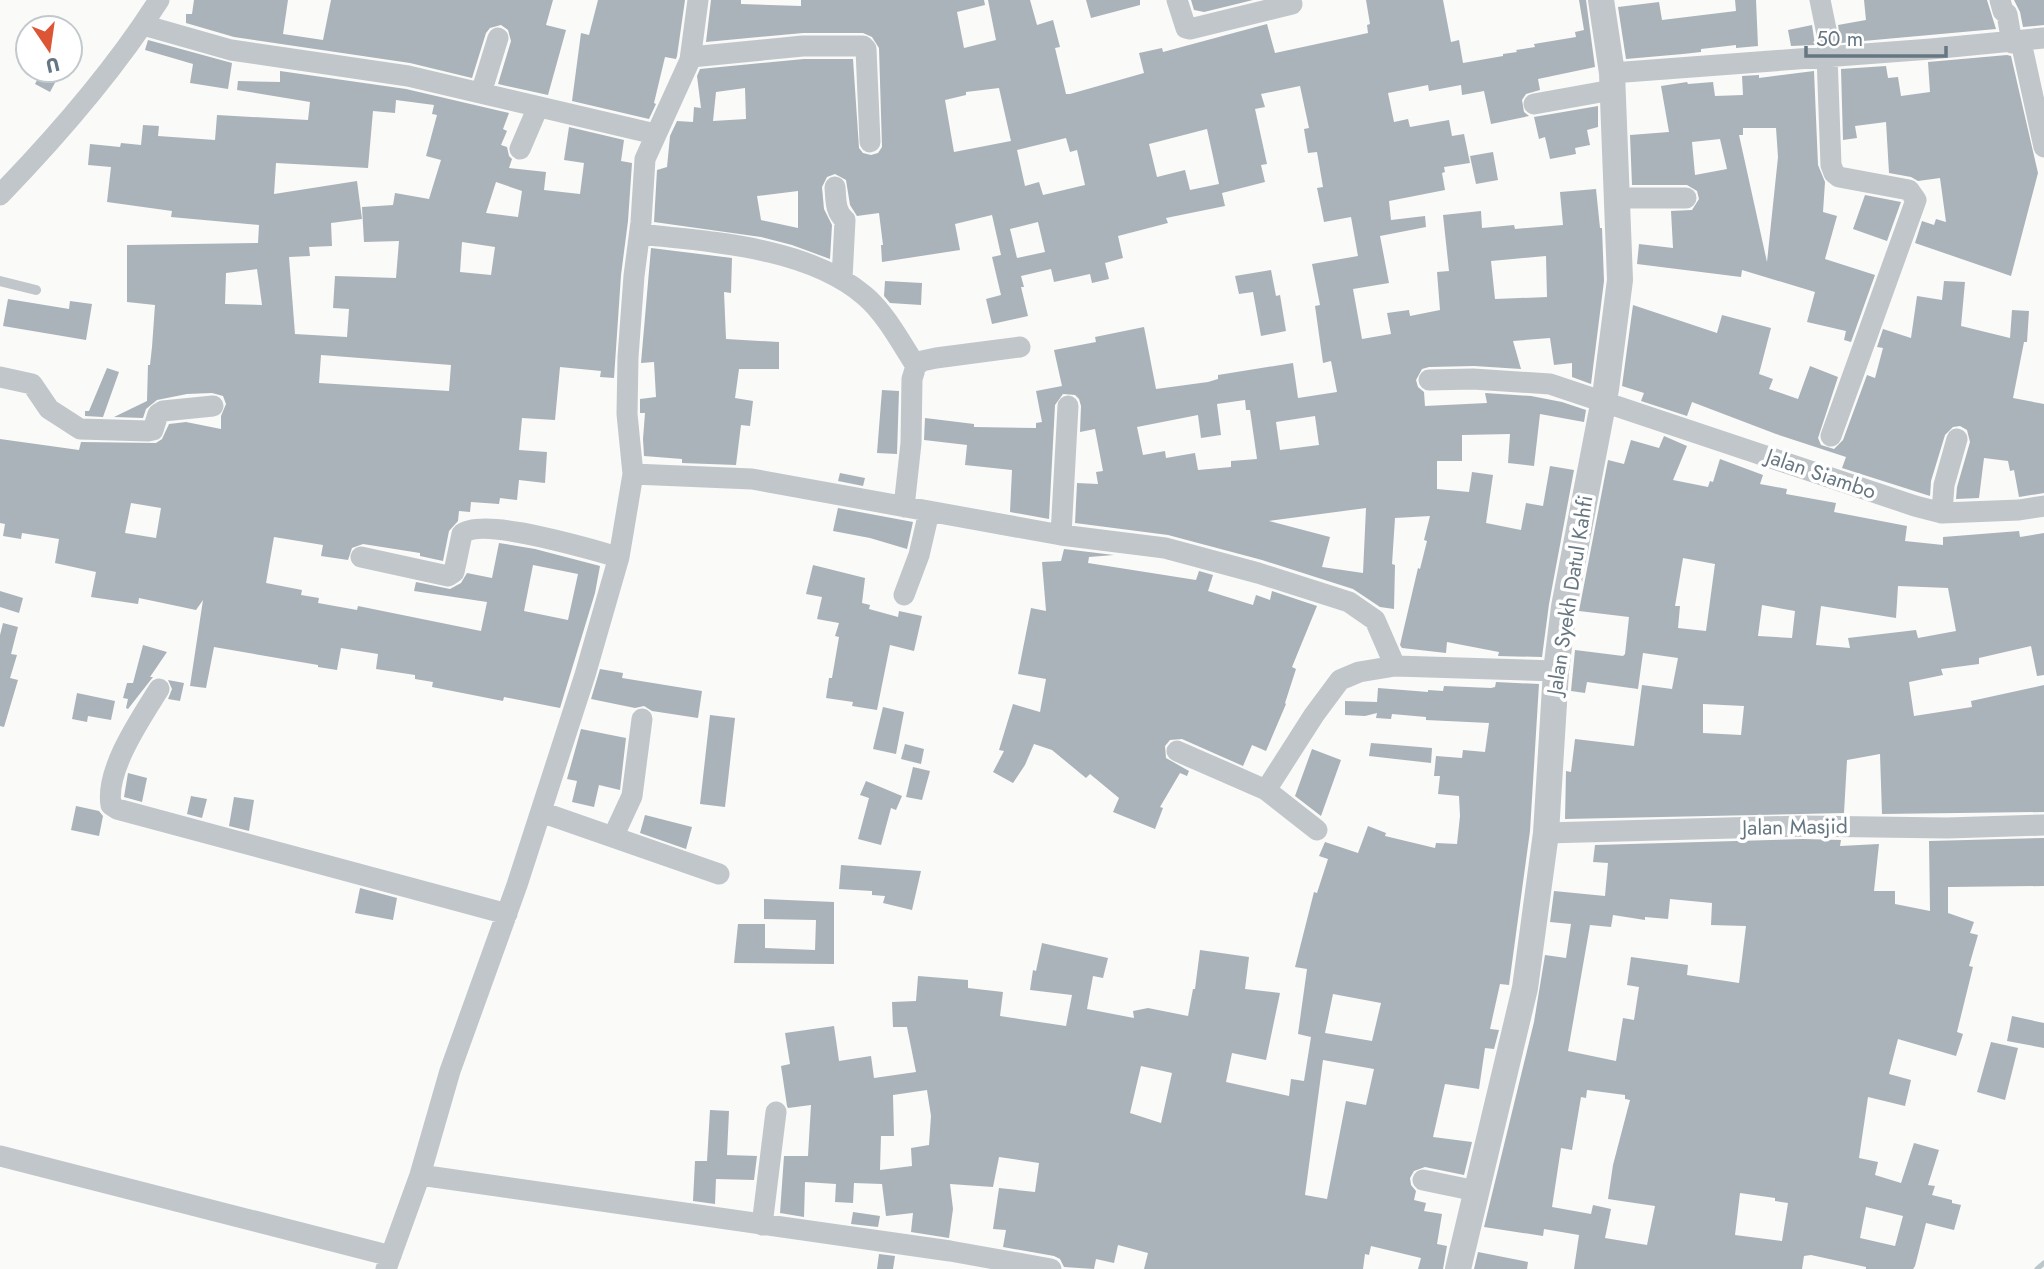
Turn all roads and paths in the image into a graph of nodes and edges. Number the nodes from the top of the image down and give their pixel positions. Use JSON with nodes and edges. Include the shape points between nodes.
{"nodes":[{"id":1,"x":698,"y":0,"type":"edge"},
{"id":2,"x":1177,"y":0,"type":"edge"},
{"id":3,"x":1601,"y":0,"type":"edge"},
{"id":4,"x":1820,"y":0,"type":"edge"},
{"id":5,"x":2000,"y":0,"type":"edge"},
{"id":6,"x":1292,"y":4,"type":"dead end"},
{"id":7,"x":1263,"y":6,"type":"edge"},
{"id":8,"x":147,"y":9,"type":"edge"},
{"id":9,"x":498,"y":38,"type":"dead end"},
{"id":10,"x":2044,"y":38,"type":"edge"},
{"id":11,"x":2016,"y":42,"type":"junction"},
{"id":12,"x":1827,"y":56,"type":"junction"},
{"id":13,"x":691,"y":57,"type":"junction"},
{"id":14,"x":1612,"y":81,"type":"junction"},
{"id":15,"x":481,"y":93,"type":"junction"},
{"id":16,"x":1534,"y":104,"type":"dead end"},
{"id":17,"x":538,"y":107,"type":"junction"},
{"id":18,"x":655,"y":134,"type":"junction"},
{"id":19,"x":870,"y":142,"type":"dead end"},
{"id":20,"x":2044,"y":147,"type":"edge"},
{"id":21,"x":520,"y":149,"type":"dead end"},
{"id":22,"x":835,"y":187,"type":"dead end"},
{"id":23,"x":0,"y":195,"type":"edge"},
{"id":24,"x":1617,"y":198,"type":"junction"},
{"id":25,"x":1686,"y":198,"type":"dead end"},
{"id":26,"x":640,"y":234,"type":"junction"},
{"id":27,"x":842,"y":279,"type":"junction"},
{"id":28,"x":0,"y":281,"type":"edge"},
{"id":29,"x":36,"y":290,"type":"dead end"},
{"id":30,"x":1020,"y":347,"type":"dead end"},
{"id":31,"x":916,"y":366,"type":"junction"},
{"id":32,"x":0,"y":377,"type":"edge"},
{"id":33,"x":1429,"y":380,"type":"dead end"},
{"id":34,"x":1603,"y":402,"type":"junction"},
{"id":35,"x":213,"y":406,"type":"dead end"},
{"id":36,"x":1068,"y":406,"type":"dead end"},
{"id":37,"x":1831,"y":436,"type":"dead end"},
{"id":38,"x":1957,"y":439,"type":"dead end"},
{"id":39,"x":633,"y":474,"type":"junction"},
{"id":40,"x":2044,"y":506,"type":"edge"},
{"id":41,"x":904,"y":507,"type":"junction"},
{"id":42,"x":929,"y":512,"type":"junction"},
{"id":43,"x":1942,"y":513,"type":"junction"},
{"id":44,"x":1061,"y":535,"type":"junction"},
{"id":45,"x":360,"y":557,"type":"dead end"},
{"id":46,"x":619,"y":557,"type":"junction"},
{"id":47,"x":904,"y":595,"type":"dead end"},
{"id":48,"x":1395,"y":666,"type":"junction"},
{"id":49,"x":1556,"y":671,"type":"junction"},
{"id":50,"x":159,"y":689,"type":"dead end"},
{"id":51,"x":642,"y":719,"type":"dead end"},
{"id":52,"x":1177,"y":751,"type":"dead end"},
{"id":53,"x":1266,"y":790,"type":"junction"},
{"id":54,"x":541,"y":812,"type":"junction"},
{"id":55,"x":2044,"y":825,"type":"edge"},
{"id":56,"x":1317,"y":830,"type":"dead end"},
{"id":57,"x":1546,"y":833,"type":"junction"},
{"id":58,"x":613,"y":837,"type":"junction"},
{"id":59,"x":719,"y":874,"type":"dead end"},
{"id":60,"x":507,"y":914,"type":"junction"},
{"id":61,"x":776,"y":1112,"type":"dead end"},
{"id":62,"x":0,"y":1156,"type":"edge"},
{"id":63,"x":420,"y":1175,"type":"junction"},
{"id":64,"x":1423,"y":1180,"type":"dead end"},
{"id":65,"x":1476,"y":1191,"type":"junction"},
{"id":66,"x":762,"y":1225,"type":"junction"},
{"id":67,"x":388,"y":1263,"type":"edge"},
{"id":68,"x":1051,"y":1269,"type":"edge"},
{"id":69,"x":1458,"y":1269,"type":"edge"}],
"edges":[{"from":1,"to":13,"type":"street"},
{"from":2,"to":7,"type":"street","via":[[1183,23],[1190,29]]},
{"from":3,"to":14,"type":"street","name":"Jalan Syekh Datul Kahfi"},
{"from":4,"to":12,"type":"street"},
{"from":5,"to":11,"type":"street"},
{"from":6,"to":7,"type":"street"},
{"from":8,"to":15,"type":"street","via":[[231,50],[408,76]]},
{"from":8,"to":23,"type":"street","via":[[68,122]]},
{"from":9,"to":15,"type":"street"},
{"from":10,"to":11,"type":"street"},
{"from":11,"to":12,"type":"street"},
{"from":11,"to":20,"type":"street"},
{"from":12,"to":14,"type":"street"},
{"from":12,"to":37,"type":"street","via":[[1830,165],[1834,173],[1909,190],[1916,200]]},
{"from":13,"to":18,"type":"street"},
{"from":13,"to":19,"type":"street","via":[[803,46],[863,46]]},
{"from":14,"to":16,"type":"street"},
{"from":14,"to":24,"type":"street","name":"Jalan Syekh Datul Kahfi"},
{"from":15,"to":17,"type":"street"},
{"from":17,"to":18,"type":"street"},
{"from":17,"to":21,"type":"street"},
{"from":18,"to":26,"type":"street","via":[[645,159]]},
{"from":22,"to":27,"type":"street","via":[[837,208],[845,220]]},
{"from":24,"to":25,"type":"street"},
{"from":24,"to":34,"type":"street","name":"Jalan Syekh Datul Kahfi","via":[[1620,280]]},
{"from":26,"to":27,"type":"street","via":[[746,246]]},
{"from":26,"to":39,"type":"street","via":[[628,357]]},
{"from":27,"to":31,"type":"street","via":[[867,298]]},
{"from":28,"to":29,"type":"lane"},
{"from":30,"to":31,"type":"street","via":[[922,360]]},
{"from":31,"to":41,"type":"street"},
{"from":32,"to":35,"type":"street","via":[[32,384],[49,409],[80,429],[148,431],[163,411]]},
{"from":33,"to":34,"type":"street","name":"Jalan Siambo","via":[[1550,384]]},
{"from":34,"to":43,"type":"street","name":"Jalan Siambo"},
{"from":34,"to":49,"type":"street","name":"Jalan Syekh Datul Kahfi"},
{"from":36,"to":44,"type":"street"},
{"from":38,"to":43,"type":"street","via":[[1944,485]]},
{"from":39,"to":41,"type":"street","via":[[752,479]]},
{"from":39,"to":46,"type":"street"},
{"from":40,"to":43,"type":"street","name":"Jalan Siambo"},
{"from":41,"to":42,"type":"street"},
{"from":42,"to":44,"type":"street"},
{"from":42,"to":47,"type":"street"},
{"from":44,"to":48,"type":"street","via":[[1165,548],[1349,602],[1375,620]]},
{"from":45,"to":46,"type":"street","via":[[448,576],[454,572],[462,534],[488,529],[539,536]]},
{"from":46,"to":54,"type":"street"},
{"from":48,"to":49,"type":"street"},
{"from":48,"to":53,"type":"street","via":[[1340,680]]},
{"from":49,"to":57,"type":"street","name":"Jalan Syekh Datul Kahfi"},
{"from":50,"to":60,"type":"street","via":[[126,743],[111,791],[111,805],[117,809]]},
{"from":51,"to":58,"type":"street","via":[[632,796]]},
{"from":52,"to":53,"type":"street"},
{"from":53,"to":56,"type":"street"},
{"from":54,"to":58,"type":"street"},
{"from":54,"to":60,"type":"street"},
{"from":55,"to":57,"type":"street","name":"Jalan Masjid"},
{"from":57,"to":65,"type":"street","name":"Jalan Syekh Datul Kahfi","via":[[1525,989]]},
{"from":58,"to":59,"type":"street"},
{"from":60,"to":63,"type":"street","via":[[450,1072]]},
{"from":61,"to":66,"type":"street"},
{"from":62,"to":67,"type":"street"},
{"from":63,"to":66,"type":"street"},
{"from":63,"to":67,"type":"street"},
{"from":64,"to":65,"type":"street"},
{"from":65,"to":69,"type":"street","name":"Jalan Syekh Datul Kahfi"},
{"from":66,"to":68,"type":"street"}]}
